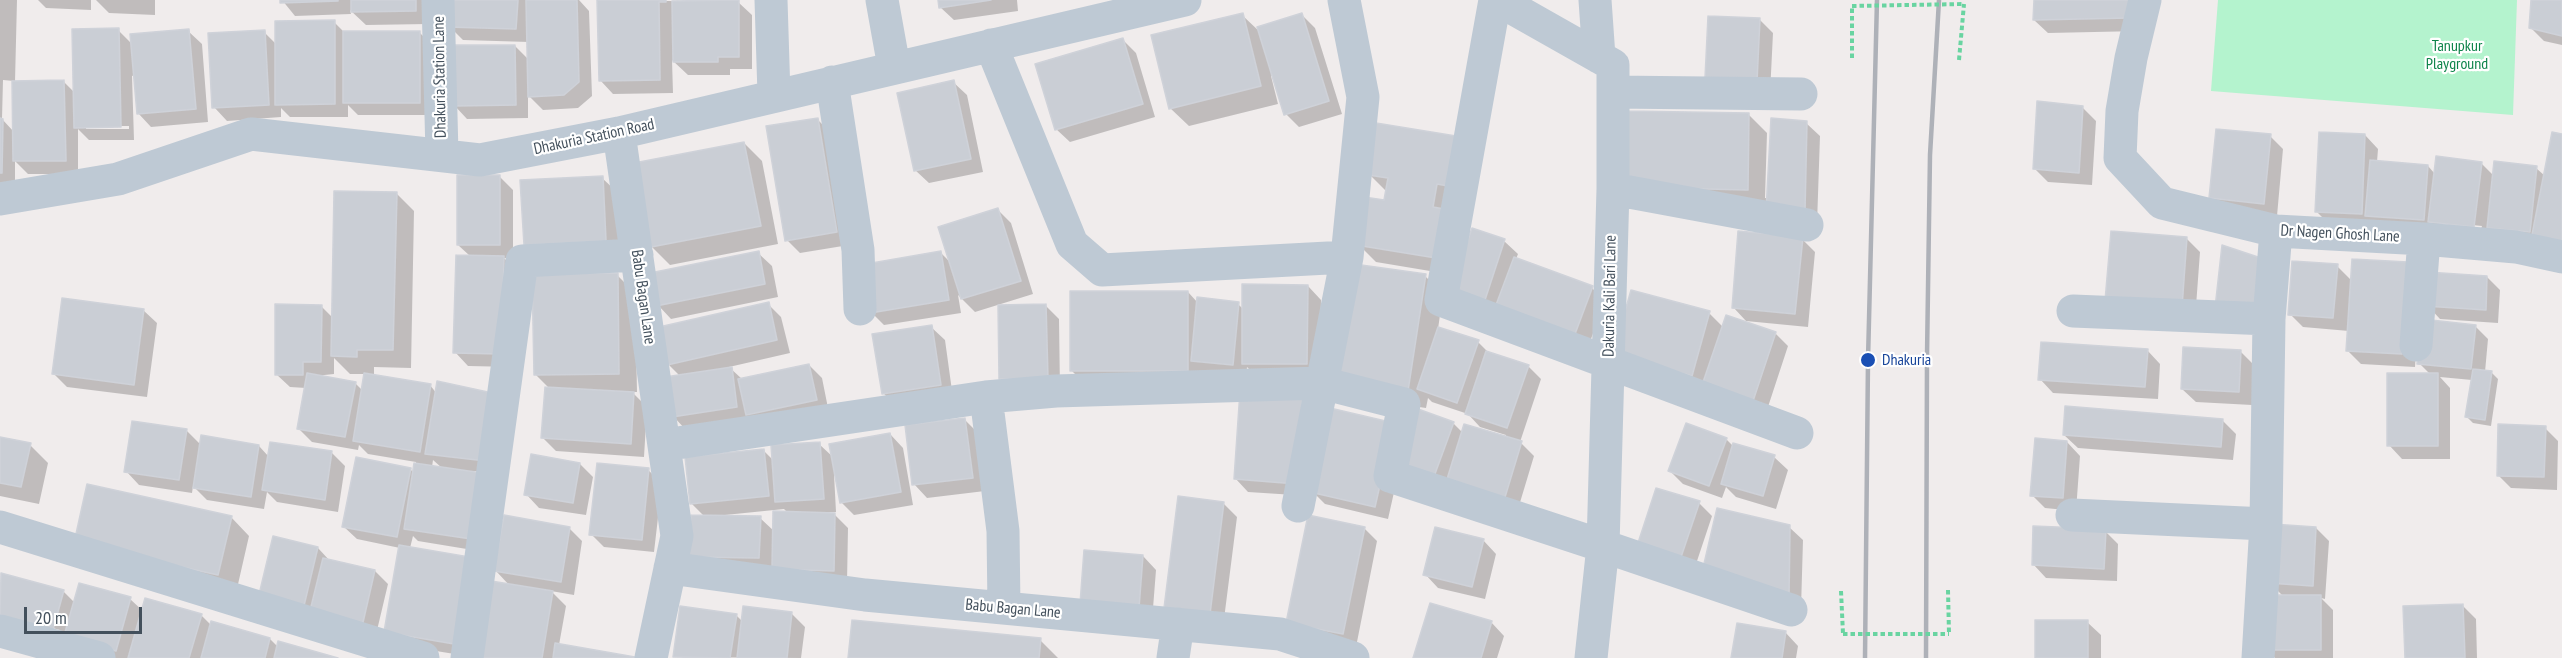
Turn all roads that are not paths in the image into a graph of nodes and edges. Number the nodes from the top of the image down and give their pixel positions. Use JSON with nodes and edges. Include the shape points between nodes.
{"nodes":[{"id":1,"x":438,"y":0,"type":"edge"},
{"id":2,"x":771,"y":0,"type":"edge"},
{"id":3,"x":882,"y":0,"type":"edge"},
{"id":4,"x":1185,"y":0,"type":"edge"},
{"id":5,"x":1344,"y":0,"type":"edge"},
{"id":6,"x":1497,"y":0,"type":"edge"},
{"id":7,"x":1595,"y":0,"type":"edge"},
{"id":8,"x":2145,"y":0,"type":"edge"},
{"id":9,"x":991,"y":45,"type":"junction"},
{"id":10,"x":1599,"y":57,"type":"junction"},
{"id":11,"x":894,"y":67,"type":"junction"},
{"id":12,"x":832,"y":82,"type":"junction"},
{"id":13,"x":1613,"y":92,"type":"junction"},
{"id":14,"x":1801,"y":94,"type":"dead end"},
{"id":15,"x":774,"y":95,"type":"junction"},
{"id":16,"x":620,"y":133,"type":"junction"},
{"id":17,"x":442,"y":154,"type":"junction"},
{"id":18,"x":1613,"y":189,"type":"junction"},
{"id":19,"x":0,"y":199,"type":"edge"},
{"id":20,"x":1807,"y":225,"type":"dead end"},
{"id":21,"x":2276,"y":231,"type":"junction"},
{"id":22,"x":2424,"y":239,"type":"junction"},
{"id":23,"x":637,"y":255,"type":"junction"},
{"id":24,"x":1347,"y":256,"type":"junction"},
{"id":25,"x":2562,"y":257,"type":"edge"},
{"id":26,"x":860,"y":309,"type":"dead end"},
{"id":27,"x":2073,"y":311,"type":"dead end"},
{"id":28,"x":2269,"y":319,"type":"junction"},
{"id":29,"x":2416,"y":345,"type":"dead end"},
{"id":30,"x":1608,"y":363,"type":"junction"},
{"id":31,"x":1322,"y":383,"type":"junction"},
{"id":32,"x":986,"y":397,"type":"junction"},
{"id":33,"x":1797,"y":433,"type":"dead end"},
{"id":34,"x":664,"y":445,"type":"junction"},
{"id":35,"x":1298,"y":506,"type":"dead end"},
{"id":36,"x":2072,"y":515,"type":"dead end"},
{"id":37,"x":2266,"y":524,"type":"junction"},
{"id":38,"x":0,"y":527,"type":"edge"},
{"id":39,"x":1604,"y":546,"type":"junction"},
{"id":40,"x":670,"y":567,"type":"junction"},
{"id":41,"x":1004,"y":608,"type":"junction"},
{"id":42,"x":1791,"y":610,"type":"dead end"},
{"id":43,"x":1178,"y":624,"type":"junction"},
{"id":44,"x":0,"y":631,"type":"edge"},
{"id":45,"x":35,"y":650,"type":"edge"},
{"id":46,"x":99,"y":658,"type":"edge"},
{"id":47,"x":423,"y":658,"type":"edge"},
{"id":48,"x":467,"y":658,"type":"edge"},
{"id":49,"x":651,"y":658,"type":"edge"},
{"id":50,"x":1173,"y":658,"type":"edge"},
{"id":51,"x":1353,"y":658,"type":"edge"},
{"id":52,"x":1591,"y":658,"type":"edge"},
{"id":53,"x":2258,"y":658,"type":"edge"}],
"edges":[{"from":1,"to":17,"type":"street","name":"Dhakuria Station Lane"},
{"from":2,"to":15,"type":"street"},
{"from":3,"to":11,"type":"street"},
{"from":4,"to":9,"type":"street","name":"Dhakuria Station Road"},
{"from":5,"to":24,"type":"street","via":[[1363,98]]},
{"from":6,"to":10,"type":"street","name":"Dakuria Kali Bari Lane"},
{"from":6,"to":30,"type":"street","via":[[1442,300]]},
{"from":7,"to":10,"type":"street"},
{"from":8,"to":21,"type":"street","name":"Dr Nagen Ghosh Lane","via":[[2122,111],[2120,158],[2162,203]]},
{"from":9,"to":11,"type":"street","name":"Dhakuria Station Road"},
{"from":9,"to":24,"type":"street","via":[[1072,244],[1102,270]]},
{"from":10,"to":13,"type":"street","name":"Dakuria Kali Bari Lane","via":[[1613,65]]},
{"from":11,"to":12,"type":"street","name":"Dhakuria Station Road"},
{"from":12,"to":15,"type":"street","name":"Dhakuria Station Road"},
{"from":12,"to":26,"type":"street","via":[[858,250]]},
{"from":13,"to":14,"type":"street"},
{"from":13,"to":18,"type":"street","name":"Dakuria Kali Bari Lane"},
{"from":15,"to":16,"type":"street","name":"Dhakuria Station Road"},
{"from":16,"to":17,"type":"street","name":"Dhakuria Station Road","via":[[480,159]]},
{"from":16,"to":23,"type":"street","name":"Babu Bagan Lane"},
{"from":17,"to":19,"type":"street","name":"Dhakuria Station Road","via":[[251,134],[118,179]]},
{"from":18,"to":20,"type":"street"},
{"from":18,"to":30,"type":"street","name":"Dakuria Kali Bari Lane"},
{"from":21,"to":22,"type":"street","name":"Dr Nagen Ghosh Lane"},
{"from":21,"to":28,"type":"street"},
{"from":22,"to":25,"type":"street","name":"Dr Nagen Ghosh Lane","via":[[2516,247]]},
{"from":22,"to":29,"type":"street"},
{"from":23,"to":34,"type":"street","name":"Babu Bagan Lane"},
{"from":23,"to":48,"type":"street","via":[[522,261]]},
{"from":24,"to":31,"type":"street"},
{"from":27,"to":28,"type":"street"},
{"from":28,"to":37,"type":"street"},
{"from":30,"to":33,"type":"street"},
{"from":30,"to":39,"type":"street","name":"Dakuria Kali Bari Lane"},
{"from":31,"to":32,"type":"street","via":[[1056,391]]},
{"from":31,"to":35,"type":"street"},
{"from":31,"to":39,"type":"street","via":[[1404,404],[1390,476]]},
{"from":32,"to":34,"type":"street"},
{"from":32,"to":41,"type":"street","via":[[1003,531]]},
{"from":34,"to":40,"type":"street","name":"Babu Bagan Lane","via":[[677,536]]},
{"from":36,"to":37,"type":"street"},
{"from":37,"to":53,"type":"street"},
{"from":38,"to":47,"type":"street"},
{"from":39,"to":42,"type":"street"},
{"from":39,"to":52,"type":"street","name":"Dakuria Kali Bari Lane"},
{"from":40,"to":41,"type":"street","name":"Babu Bagan Lane","via":[[865,595]]},
{"from":40,"to":49,"type":"street","name":"Babu Bagan Lane"},
{"from":41,"to":43,"type":"street","name":"Babu Bagan Lane"},
{"from":43,"to":50,"type":"street"},
{"from":43,"to":51,"type":"street","name":"Babu Bagan Lane","via":[[1280,634]]},
{"from":44,"to":45,"type":"street"},
{"from":45,"to":46,"type":"street"}]}
